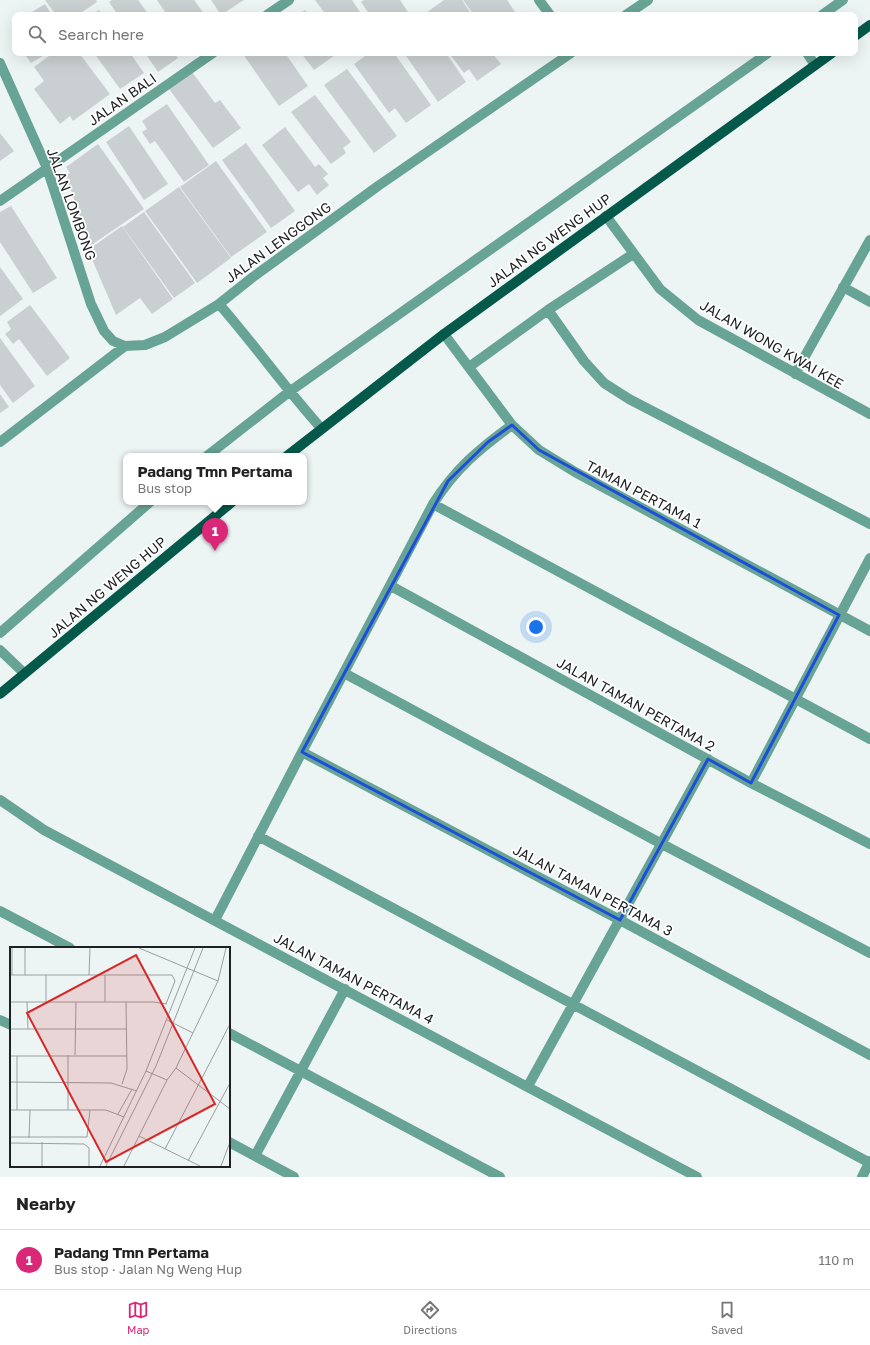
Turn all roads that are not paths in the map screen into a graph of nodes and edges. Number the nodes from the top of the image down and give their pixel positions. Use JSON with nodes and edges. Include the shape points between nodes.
{"nodes":[{"id":1,"x":289,"y":0,"type":"edge"},
{"id":2,"x":540,"y":0,"type":"edge"},
{"id":3,"x":648,"y":0,"type":"edge"},
{"id":4,"x":843,"y":0,"type":"edge"},
{"id":5,"x":271,"y":12,"type":"edge"},
{"id":6,"x":548,"y":12,"type":"edge"},
{"id":7,"x":630,"y":12,"type":"edge"},
{"id":8,"x":826,"y":12,"type":"edge"},
{"id":9,"x":870,"y":25,"type":"edge"},
{"id":10,"x":858,"y":34,"type":"edge"},
{"id":11,"x":209,"y":56,"type":"edge"},
{"id":12,"x":567,"y":56,"type":"edge"},
{"id":13,"x":764,"y":56,"type":"edge"},
{"id":14,"x":809,"y":56,"type":"edge"},
{"id":15,"x":828,"y":56,"type":"edge"},
{"id":16,"x":0,"y":63,"type":"edge"},
{"id":17,"x":815,"y":65,"type":"junction"},
{"id":18,"x":47,"y":168,"type":"junction"},
{"id":19,"x":0,"y":201,"type":"edge"},
{"id":20,"x":606,"y":216,"type":"junction"},
{"id":21,"x":870,"y":240,"type":"edge"},
{"id":22,"x":633,"y":254,"type":"junction"},
{"id":23,"x":843,"y":287,"type":"junction"},
{"id":24,"x":870,"y":302,"type":"edge"},
{"id":25,"x":219,"y":304,"type":"junction"},
{"id":26,"x":548,"y":310,"type":"junction"},
{"id":27,"x":444,"y":334,"type":"junction"},
{"id":28,"x":125,"y":346,"type":"junction"},
{"id":29,"x":469,"y":367,"type":"junction"},
{"id":30,"x":795,"y":374,"type":"junction"},
{"id":31,"x":289,"y":392,"type":"junction"},
{"id":32,"x":870,"y":414,"type":"edge"},
{"id":33,"x":512,"y":425,"type":"junction"},
{"id":34,"x":321,"y":428,"type":"junction"},
{"id":35,"x":0,"y":442,"type":"edge"},
{"id":36,"x":211,"y":453,"type":"edge"},
{"id":37,"x":291,"y":453,"type":"edge"},
{"id":38,"x":433,"y":504,"type":"junction"},
{"id":39,"x":147,"y":505,"type":"edge"},
{"id":40,"x":228,"y":505,"type":"edge"},
{"id":41,"x":870,"y":524,"type":"edge"},
{"id":42,"x":870,"y":558,"type":"edge"},
{"id":43,"x":391,"y":586,"type":"junction"},
{"id":44,"x":839,"y":615,"type":"junction"},
{"id":45,"x":870,"y":632,"type":"edge"},
{"id":46,"x":0,"y":633,"type":"edge"},
{"id":47,"x":0,"y":650,"type":"edge"},
{"id":48,"x":24,"y":673,"type":"junction"},
{"id":49,"x":344,"y":673,"type":"junction"},
{"id":50,"x":0,"y":694,"type":"edge"},
{"id":51,"x":794,"y":699,"type":"junction"},
{"id":52,"x":870,"y":739,"type":"edge"},
{"id":53,"x":302,"y":752,"type":"junction"},
{"id":54,"x":708,"y":759,"type":"junction"},
{"id":55,"x":751,"y":783,"type":"junction"},
{"id":56,"x":0,"y":800,"type":"edge"},
{"id":57,"x":258,"y":836,"type":"junction"},
{"id":58,"x":660,"y":843,"type":"junction"},
{"id":59,"x":870,"y":844,"type":"edge"},
{"id":60,"x":0,"y":911,"type":"edge"},
{"id":61,"x":215,"y":920,"type":"junction"},
{"id":62,"x":620,"y":920,"type":"junction"},
{"id":63,"x":68,"y":947,"type":"edge"},
{"id":64,"x":870,"y":953,"type":"edge"},
{"id":65,"x":345,"y":989,"type":"junction"},
{"id":66,"x":572,"y":1004,"type":"junction"},
{"id":67,"x":0,"y":1020,"type":"edge"},
{"id":68,"x":10,"y":1025,"type":"edge"},
{"id":69,"x":230,"y":1034,"type":"edge"},
{"id":70,"x":870,"y":1055,"type":"edge"},
{"id":71,"x":302,"y":1072,"type":"junction"},
{"id":72,"x":528,"y":1086,"type":"junction"},
{"id":73,"x":230,"y":1143,"type":"edge"},
{"id":74,"x":255,"y":1156,"type":"junction"},
{"id":75,"x":870,"y":1162,"type":"edge"},
{"id":76,"x":294,"y":1177,"type":"edge"},
{"id":77,"x":500,"y":1177,"type":"edge"},
{"id":78,"x":698,"y":1177,"type":"edge"},
{"id":79,"x":862,"y":1177,"type":"edge"}],
"edges":[{"from":1,"to":5,"type":"street"},
{"from":2,"to":6,"type":"street"},
{"from":3,"to":7,"type":"street"},
{"from":4,"to":8,"type":"street"},
{"from":9,"to":10,"type":"main road"},
{"from":11,"to":18,"type":"street","name":"JALAN BALI"},
{"from":12,"to":25,"type":"street","name":"JALAN LENGGONG","via":[[378,186],[252,277]]},
{"from":13,"to":31,"type":"street"},
{"from":14,"to":17,"type":"street"},
{"from":15,"to":17,"type":"main road","name":"JALAN NG WENG HUP"},
{"from":16,"to":18,"type":"street","name":"JALAN LOMBONG"},
{"from":17,"to":20,"type":"main road","name":"JALAN NG WENG HUP"},
{"from":18,"to":19,"type":"street","name":"JALAN BALI"},
{"from":18,"to":28,"type":"street","name":"JALAN LOMBONG","via":[[91,304],[104,331],[113,341]]},
{"from":20,"to":22,"type":"street","name":"JALAN WONG KWAI KEE"},
{"from":20,"to":27,"type":"main road","name":"JALAN NG WENG HUP"},
{"from":21,"to":23,"type":"street"},
{"from":22,"to":26,"type":"street"},
{"from":22,"to":30,"type":"street","name":"JALAN WONG KWAI KEE","via":[[660,289],[698,320]]},
{"from":23,"to":24,"type":"street"},
{"from":23,"to":30,"type":"street"},
{"from":25,"to":28,"type":"street","name":"JALAN LENGGONG","via":[[165,337],[145,345]]},
{"from":25,"to":31,"type":"street"},
{"from":26,"to":29,"type":"street"},
{"from":26,"to":41,"type":"street","via":[[584,361],[610,387]]},
{"from":27,"to":29,"type":"street","name":"TAMAN PERTAMA 1"},
{"from":27,"to":34,"type":"main road","name":"JALAN NG WENG HUP"},
{"from":28,"to":35,"type":"street"},
{"from":29,"to":33,"type":"street","name":"TAMAN PERTAMA 1"},
{"from":30,"to":32,"type":"street","name":"JALAN WONG KWAI KEE"},
{"from":31,"to":34,"type":"street"},
{"from":31,"to":36,"type":"street"},
{"from":33,"to":38,"type":"street","via":[[467,461]]},
{"from":33,"to":44,"type":"street","name":"TAMAN PERTAMA 1","via":[[539,450],[575,472]]},
{"from":34,"to":37,"type":"main road","name":"JALAN NG WENG HUP"},
{"from":38,"to":43,"type":"street"},
{"from":38,"to":51,"type":"street"},
{"from":39,"to":46,"type":"street"},
{"from":40,"to":48,"type":"main road","name":"JALAN NG WENG HUP"},
{"from":42,"to":44,"type":"street"},
{"from":43,"to":49,"type":"street"},
{"from":43,"to":54,"type":"street","name":"JALAN TAMAN PERTAMA 2"},
{"from":44,"to":45,"type":"street","name":"TAMAN PERTAMA 1"},
{"from":44,"to":51,"type":"street"},
{"from":47,"to":48,"type":"street"},
{"from":48,"to":50,"type":"main road","name":"JALAN NG WENG HUP"},
{"from":49,"to":53,"type":"street"},
{"from":49,"to":58,"type":"street"},
{"from":51,"to":52,"type":"street"},
{"from":51,"to":55,"type":"street"},
{"from":53,"to":57,"type":"street"},
{"from":53,"to":62,"type":"street","name":"JALAN TAMAN PERTAMA 3"},
{"from":54,"to":55,"type":"street","name":"JALAN TAMAN PERTAMA 2"},
{"from":54,"to":58,"type":"street"},
{"from":55,"to":59,"type":"street","name":"JALAN TAMAN PERTAMA 2"},
{"from":56,"to":61,"type":"street","name":"JALAN TAMAN PERTAMA 4","via":[[44,830]]},
{"from":57,"to":61,"type":"street"},
{"from":57,"to":66,"type":"street"},
{"from":58,"to":62,"type":"street"},
{"from":58,"to":64,"type":"street"},
{"from":60,"to":63,"type":"street"},
{"from":61,"to":65,"type":"street","name":"JALAN TAMAN PERTAMA 4"},
{"from":62,"to":66,"type":"street"},
{"from":62,"to":70,"type":"street","name":"JALAN TAMAN PERTAMA 3"},
{"from":65,"to":71,"type":"street"},
{"from":65,"to":72,"type":"street","name":"JALAN TAMAN PERTAMA 4"},
{"from":66,"to":72,"type":"street"},
{"from":66,"to":75,"type":"street"},
{"from":67,"to":68,"type":"street"},
{"from":69,"to":71,"type":"street"},
{"from":71,"to":74,"type":"street"},
{"from":71,"to":77,"type":"street"},
{"from":72,"to":78,"type":"street","name":"JALAN TAMAN PERTAMA 4"},
{"from":73,"to":74,"type":"street"},
{"from":74,"to":76,"type":"street"},
{"from":75,"to":79,"type":"street"}]}
